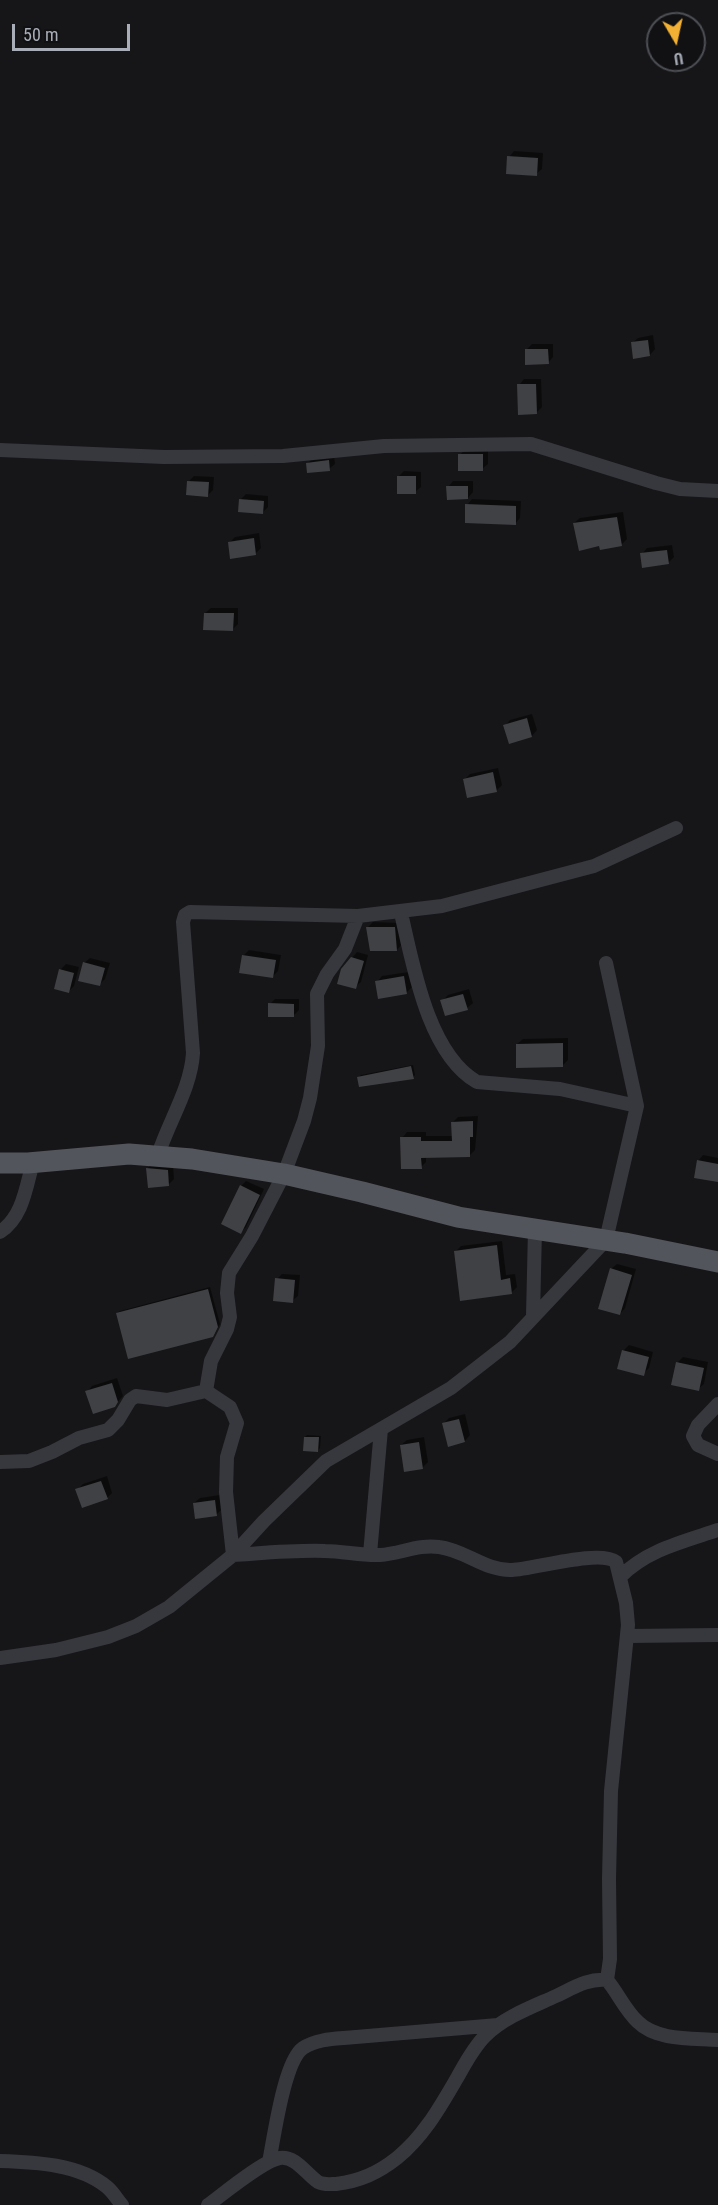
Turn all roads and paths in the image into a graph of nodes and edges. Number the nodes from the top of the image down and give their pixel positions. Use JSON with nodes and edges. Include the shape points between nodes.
{"nodes":[{"id":1,"x":0,"y":450,"type":"edge"},
{"id":2,"x":718,"y":491,"type":"edge"},
{"id":3,"x":676,"y":828,"type":"dead end"},
{"id":4,"x":401,"y":913,"type":"junction"},
{"id":5,"x":358,"y":916,"type":"junction"},
{"id":6,"x":606,"y":963,"type":"dead end"},
{"id":7,"x":637,"y":1106,"type":"junction"},
{"id":8,"x":158,"y":1155,"type":"junction"},
{"id":9,"x":33,"y":1162,"type":"junction"},
{"id":10,"x":0,"y":1163,"type":"edge"},
{"id":11,"x":284,"y":1174,"type":"junction"},
{"id":12,"x":536,"y":1229,"type":"junction"},
{"id":13,"x":0,"y":1232,"type":"edge"},
{"id":14,"x":606,"y":1240,"type":"junction"},
{"id":15,"x":718,"y":1262,"type":"edge"},
{"id":16,"x":533,"y":1316,"type":"junction"},
{"id":17,"x":206,"y":1391,"type":"junction"},
{"id":18,"x":718,"y":1404,"type":"edge"},
{"id":19,"x":381,"y":1429,"type":"junction"},
{"id":20,"x":718,"y":1454,"type":"edge"},
{"id":21,"x":0,"y":1462,"type":"edge"},
{"id":22,"x":718,"y":1530,"type":"edge"},
{"id":23,"x":370,"y":1554,"type":"junction"},
{"id":24,"x":233,"y":1555,"type":"junction"},
{"id":25,"x":620,"y":1577,"type":"junction"},
{"id":26,"x":718,"y":1635,"type":"edge"},
{"id":27,"x":628,"y":1636,"type":"junction"},
{"id":28,"x":0,"y":1658,"type":"edge"},
{"id":29,"x":607,"y":1980,"type":"junction"},
{"id":30,"x":498,"y":2025,"type":"junction"},
{"id":31,"x":718,"y":2040,"type":"edge"},
{"id":32,"x":0,"y":2161,"type":"edge"},
{"id":33,"x":269,"y":2162,"type":"junction"},
{"id":34,"x":122,"y":2205,"type":"edge"},
{"id":35,"x":208,"y":2205,"type":"edge"}],
"edges":[{"from":1,"to":2,"type":"street","via":[[164,457],[283,456],[384,446],[531,444],[656,483]]},
{"from":3,"to":4,"type":"street","via":[[594,866]]},
{"from":4,"to":5,"type":"street"},
{"from":4,"to":7,"type":"street","via":[[418,988],[447,1056],[466,1076],[477,1082],[560,1089]]},
{"from":5,"to":8,"type":"street","via":[[190,912],[185,915],[192,1066]]},
{"from":5,"to":11,"type":"street","via":[[345,949],[317,994],[318,1046],[310,1098]]},
{"from":6,"to":7,"type":"street"},
{"from":7,"to":14,"type":"street"},
{"from":8,"to":9,"type":"main road"},
{"from":8,"to":11,"type":"main road"},
{"from":9,"to":10,"type":"main road"},
{"from":9,"to":13,"type":"street","via":[[22,1206]]},
{"from":11,"to":12,"type":"main road","via":[[458,1217]]},
{"from":11,"to":17,"type":"street","via":[[229,1273],[230,1317],[211,1361]]},
{"from":12,"to":14,"type":"main road"},
{"from":12,"to":16,"type":"street"},
{"from":14,"to":15,"type":"main road"},
{"from":14,"to":16,"type":"street"},
{"from":16,"to":19,"type":"street","via":[[510,1342],[451,1388]]},
{"from":17,"to":21,"type":"street","via":[[167,1400],[136,1396],[108,1430],[79,1438],[28,1461]]},
{"from":17,"to":24,"type":"street","via":[[230,1407],[237,1423],[227,1457],[226,1492]]},
{"from":18,"to":20,"type":"street","via":[[693,1436],[698,1445]]},
{"from":19,"to":23,"type":"street"},
{"from":19,"to":24,"type":"street","via":[[326,1461]]},
{"from":22,"to":25,"type":"street","via":[[652,1553]]},
{"from":23,"to":24,"type":"street","via":[[326,1551]]},
{"from":23,"to":25,"type":"street","via":[[437,1546],[490,1566],[513,1570],[608,1557],[616,1562]]},
{"from":24,"to":28,"type":"street","via":[[169,1607],[136,1626],[56,1650]]},
{"from":25,"to":27,"type":"street"},
{"from":26,"to":27,"type":"street"},
{"from":27,"to":29,"type":"street","via":[[611,1791]]},
{"from":29,"to":30,"type":"street","via":[[581,1983]]},
{"from":29,"to":31,"type":"street","via":[[639,2023],[650,2030],[669,2036]]},
{"from":30,"to":33,"type":"street","via":[[474,2050],[420,2136],[378,2172],[360,2181],[328,2184],[320,2183],[291,2160]]},
{"from":30,"to":33,"type":"street","via":[[327,2040],[303,2048],[293,2060],[284,2089]]},
{"from":32,"to":34,"type":"street","via":[[89,2175],[109,2188]]},
{"from":33,"to":35,"type":"street"}]}
